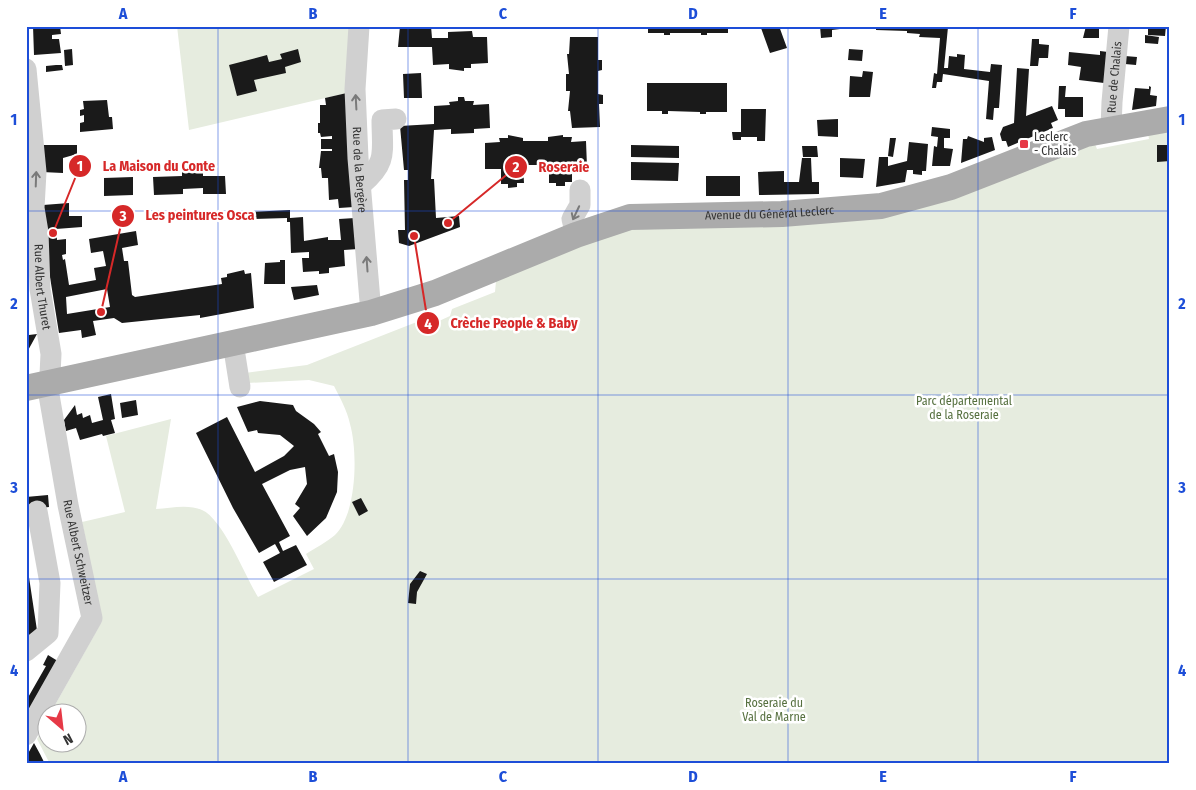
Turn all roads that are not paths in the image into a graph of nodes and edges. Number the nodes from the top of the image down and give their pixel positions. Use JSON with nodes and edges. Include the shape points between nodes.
{"nodes":[{"id":1,"x":359,"y":26,"type":"edge"},
{"id":2,"x":1120,"y":26,"type":"edge"},
{"id":3,"x":26,"y":69,"type":"edge"},
{"id":4,"x":396,"y":120,"type":"dead end"},
{"id":5,"x":1170,"y":120,"type":"edge"},
{"id":6,"x":1111,"y":128,"type":"junction"},
{"id":7,"x":362,"y":184,"type":"junction"},
{"id":8,"x":580,"y":190,"type":"dead end"},
{"id":9,"x":576,"y":236,"type":"junction"},
{"id":10,"x":372,"y":313,"type":"junction"},
{"id":11,"x":233,"y":344,"type":"junction"},
{"id":12,"x":37,"y":386,"type":"edge"},
{"id":13,"x":240,"y":387,"type":"dead end"},
{"id":14,"x":68,"y":505,"type":"junction"},
{"id":15,"x":32,"y":512,"type":"edge"},
{"id":16,"x":26,"y":651,"type":"edge"},
{"id":17,"x":26,"y":736,"type":"edge"}],
"edges":[{"from":7,"to":1,"type":"street","name":"Rue de la Bergère","one_way":true,"via":[[355,74]]},
{"from":2,"to":6,"type":"street","name":"Rue de Chalais"},
{"from":12,"to":3,"type":"street","name":"Rue Albert Thuret","one_way":true,"via":[[51,354],[40,289],[34,208],[36,172]]},
{"from":4,"to":7,"type":"street","via":[[382,120],[382,161],[376,173]]},
{"from":5,"to":6,"type":"main road","name":"Avenue du Général Leclerc"},
{"from":6,"to":9,"type":"main road","name":"Avenue du Général Leclerc","via":[[1086,134],[951,187],[881,206],[782,214],[630,217]]},
{"from":10,"to":7,"type":"street","name":"Rue de la Bergère","one_way":true},
{"from":8,"to":9,"type":"street","one_way":true,"via":[[580,205],[572,219]]},
{"from":9,"to":10,"type":"main road","name":"Avenue du Général Leclerc","via":[[435,293]]},
{"from":10,"to":11,"type":"main road","name":"Avenue du Général Leclerc"},
{"from":11,"to":12,"type":"main road","name":"Avenue du Général Leclerc"},
{"from":11,"to":13,"type":"street"},
{"from":12,"to":14,"type":"street","name":"Rue Albert Schweitzer"},
{"from":14,"to":15,"type":"street"},
{"from":14,"to":17,"type":"street","name":"Rue Albert Schweitzer","via":[[92,618]]},
{"from":15,"to":16,"type":"street","via":[[50,583],[48,634]]}]}
